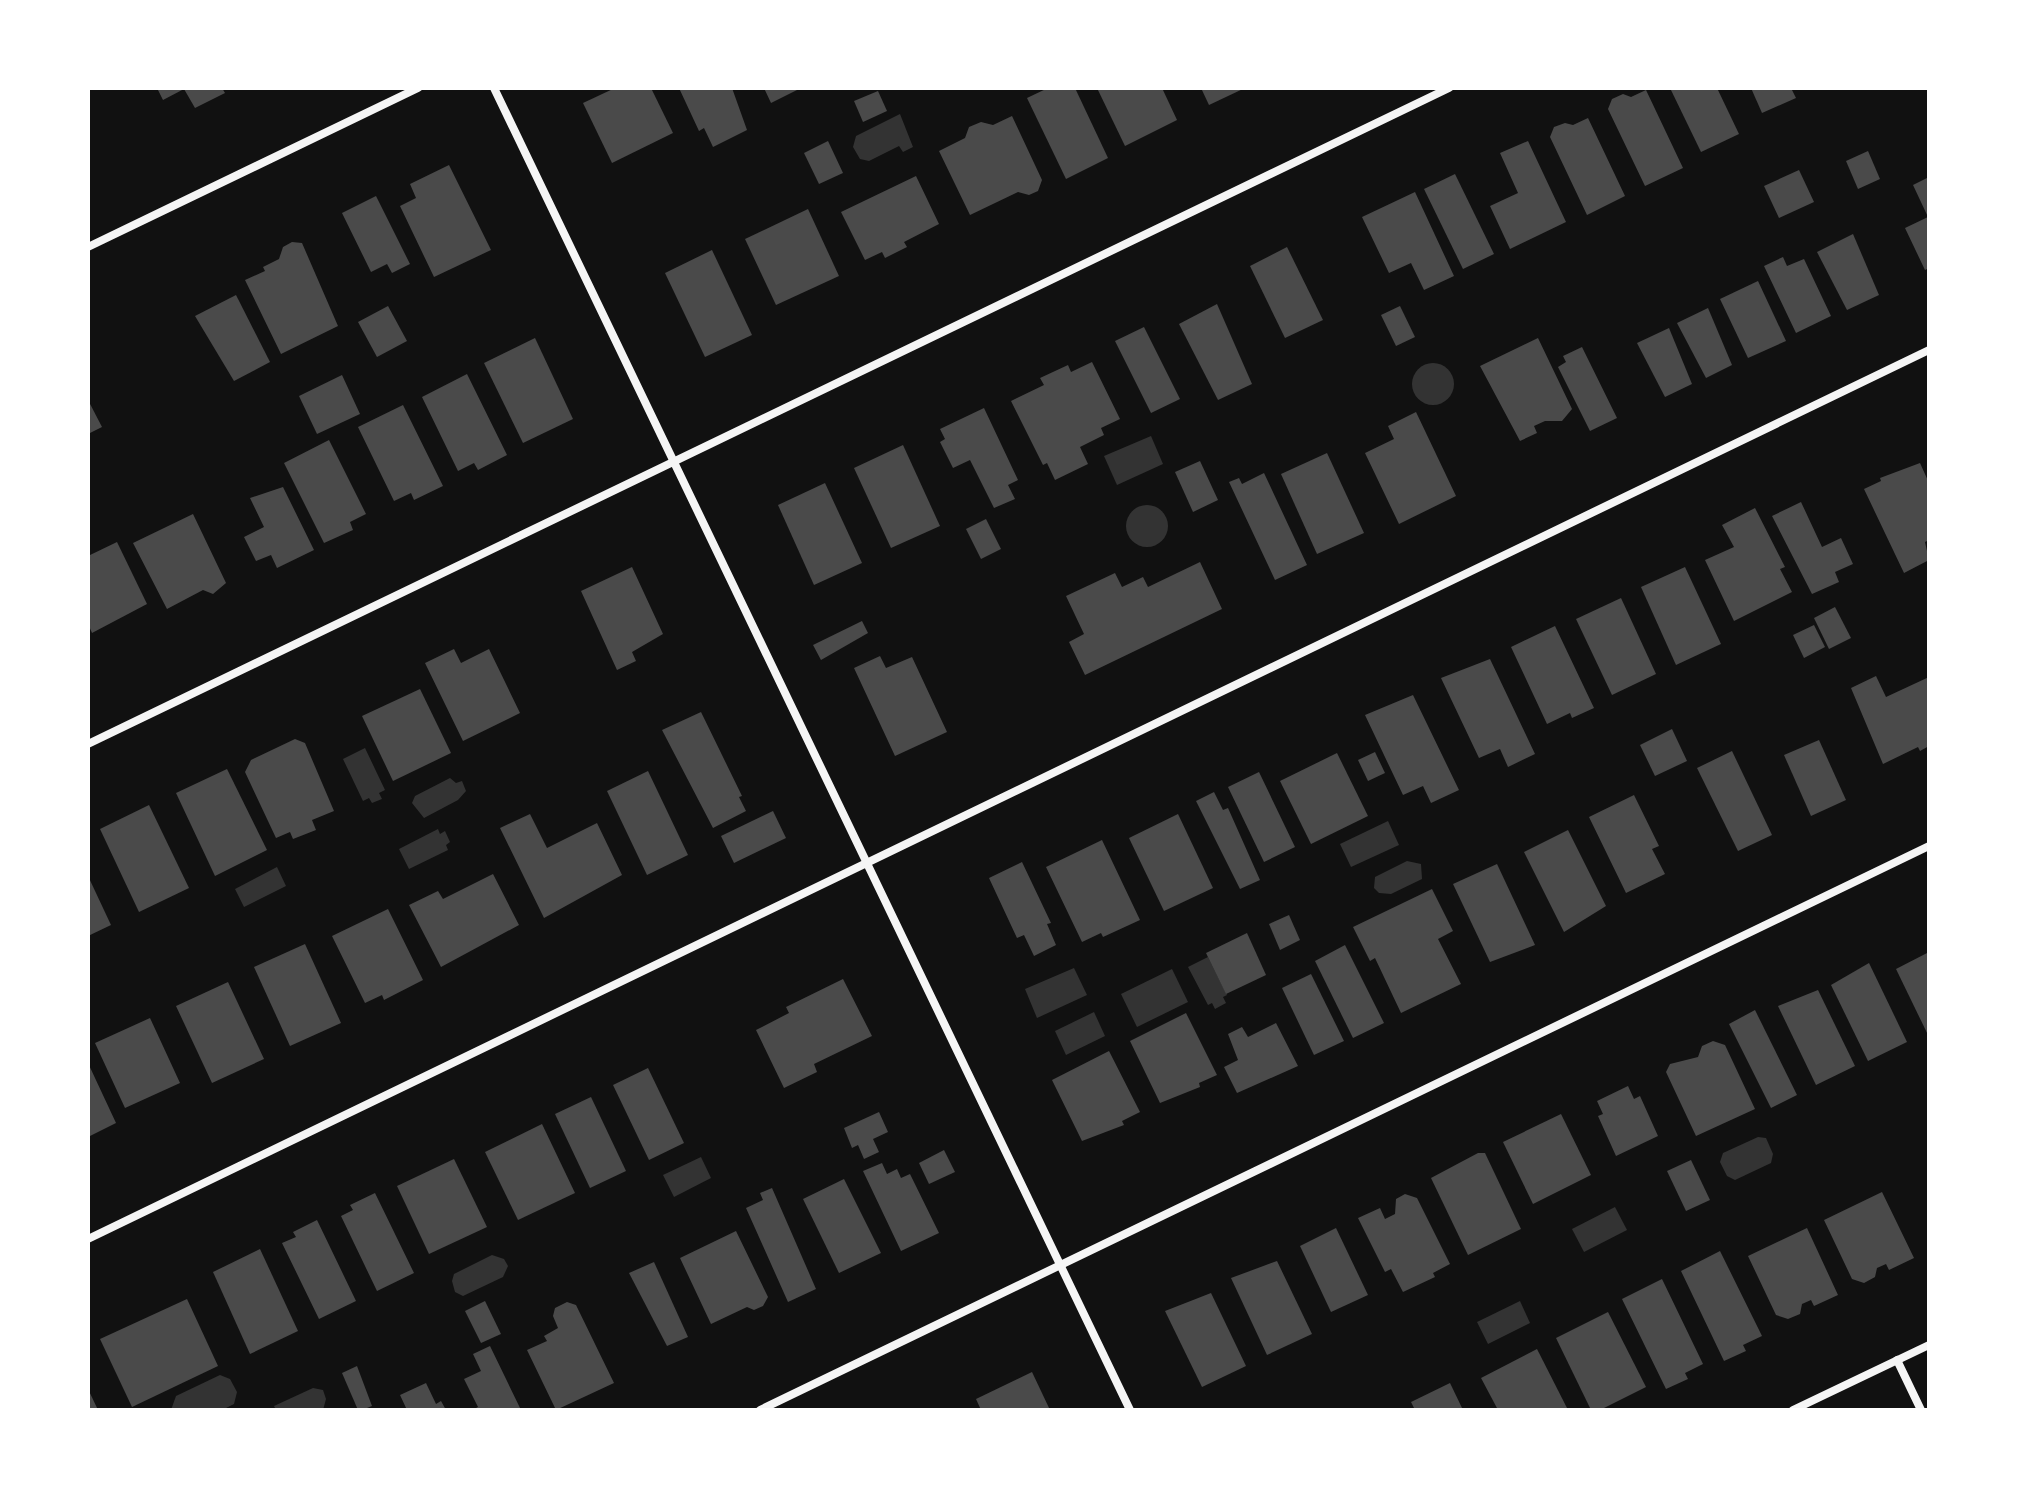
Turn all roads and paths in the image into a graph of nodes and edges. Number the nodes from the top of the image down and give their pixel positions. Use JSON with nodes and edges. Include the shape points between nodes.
{"nodes":[{"id":1,"x":418,"y":88,"type":"edge"},
{"id":2,"x":494,"y":88,"type":"edge"},
{"id":3,"x":1449,"y":88,"type":"edge"},
{"id":4,"x":88,"y":247,"type":"edge"},
{"id":5,"x":1929,"y":350,"type":"edge"},
{"id":6,"x":674,"y":461,"type":"junction"},
{"id":7,"x":88,"y":744,"type":"edge"},
{"id":8,"x":1929,"y":846,"type":"edge"},
{"id":9,"x":867,"y":864,"type":"junction"},
{"id":10,"x":88,"y":1239,"type":"edge"},
{"id":11,"x":1061,"y":1265,"type":"junction"},
{"id":12,"x":1929,"y":1345,"type":"edge"},
{"id":13,"x":1897,"y":1360,"type":"junction"},
{"id":14,"x":760,"y":1410,"type":"edge"},
{"id":15,"x":1130,"y":1410,"type":"edge"},
{"id":16,"x":1793,"y":1410,"type":"edge"},
{"id":17,"x":1921,"y":1410,"type":"edge"}],
"edges":[{"from":1,"to":4,"type":"street"},
{"from":2,"to":6,"type":"street"},
{"from":3,"to":6,"type":"street"},
{"from":5,"to":9,"type":"street"},
{"from":6,"to":7,"type":"street"},
{"from":6,"to":9,"type":"street"},
{"from":8,"to":11,"type":"street"},
{"from":9,"to":10,"type":"street"},
{"from":9,"to":11,"type":"street"},
{"from":11,"to":14,"type":"street"},
{"from":11,"to":15,"type":"street"},
{"from":12,"to":13,"type":"street"},
{"from":13,"to":16,"type":"street"},
{"from":13,"to":17,"type":"street"}]}
